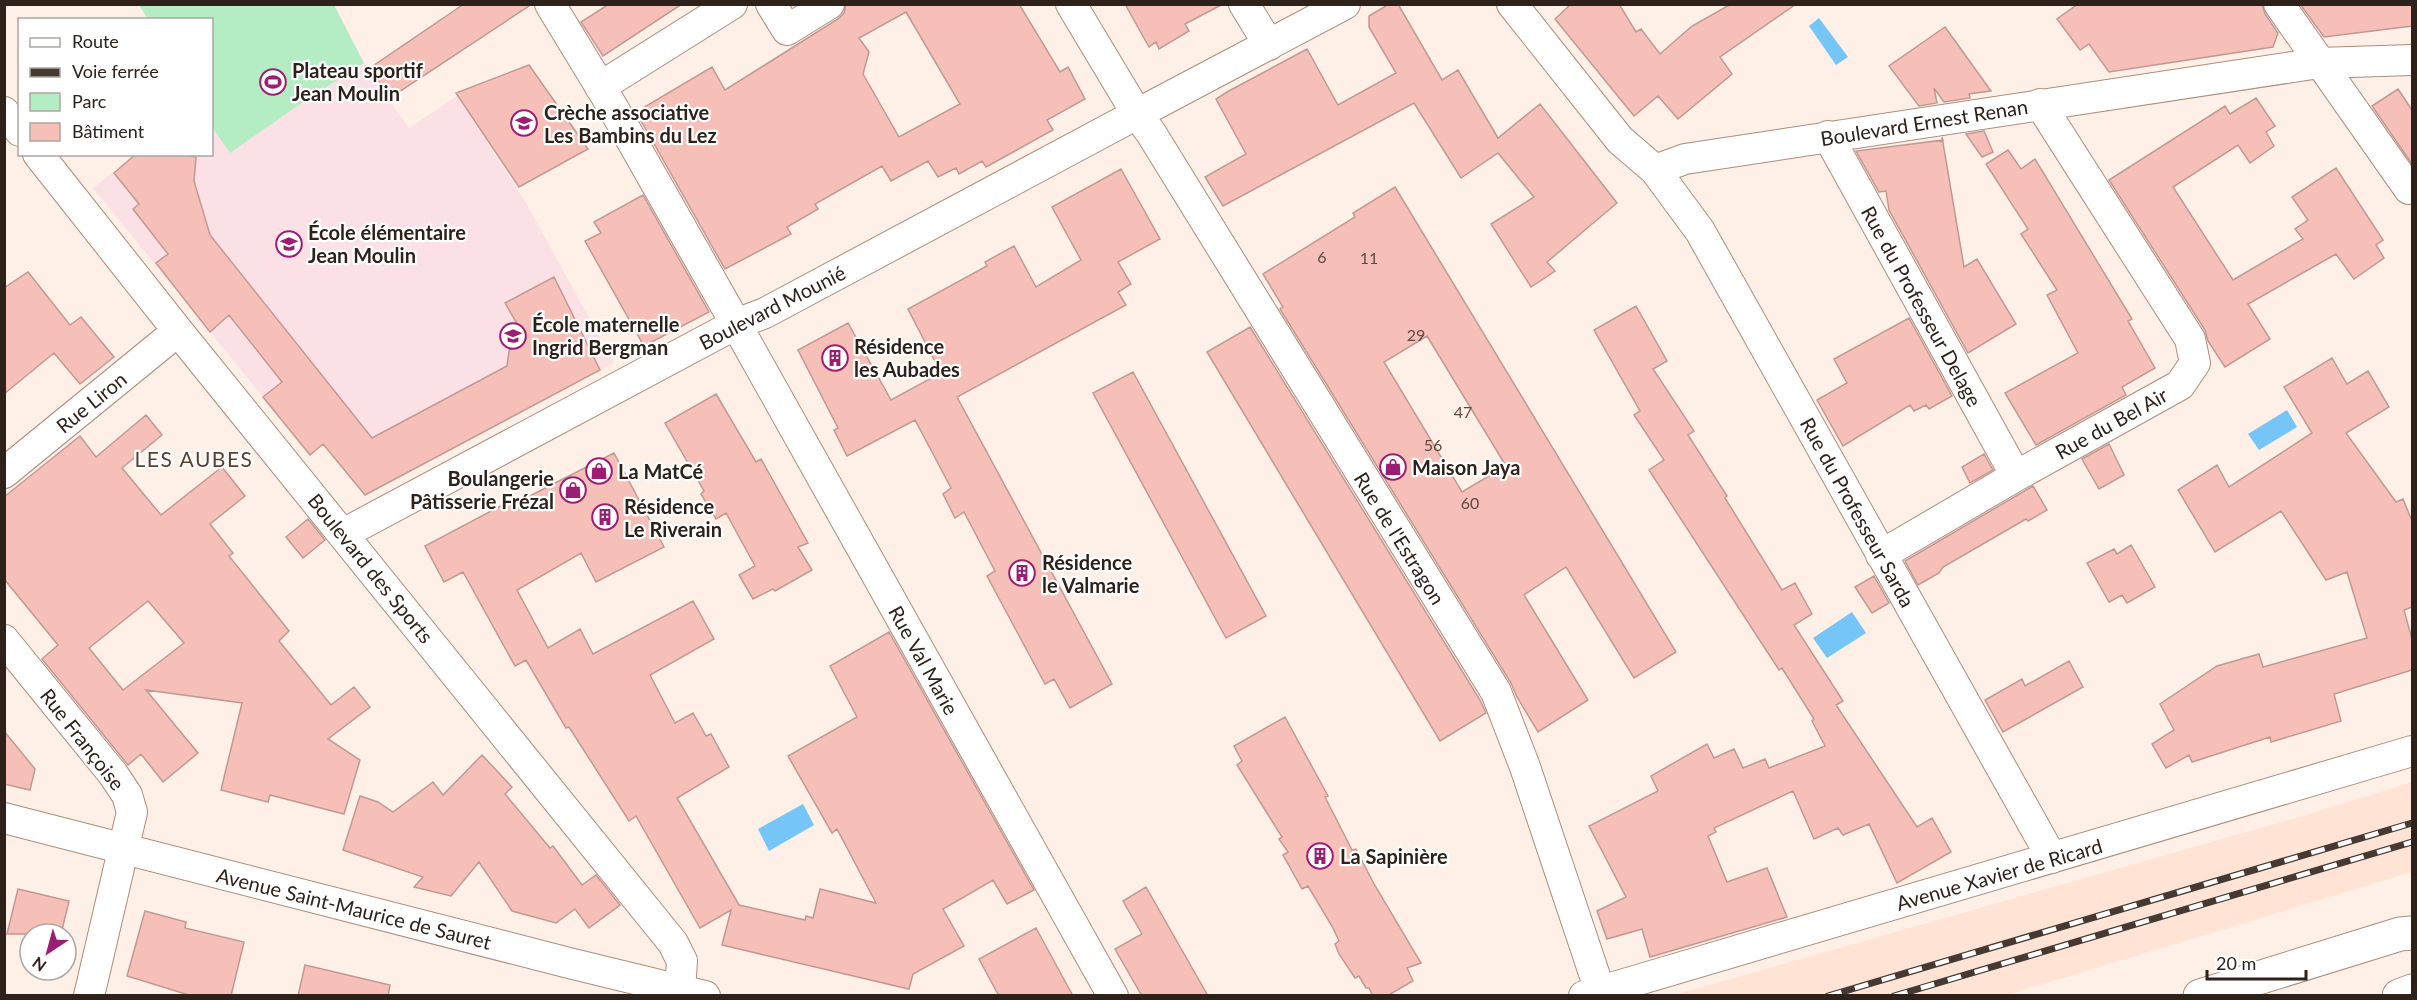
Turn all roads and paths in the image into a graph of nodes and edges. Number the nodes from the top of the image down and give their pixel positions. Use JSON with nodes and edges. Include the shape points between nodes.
{"nodes":[{"id":1,"x":550,"y":4,"type":"edge"},
{"id":2,"x":732,"y":4,"type":"edge"},
{"id":3,"x":771,"y":4,"type":"edge"},
{"id":4,"x":829,"y":4,"type":"edge"},
{"id":5,"x":1071,"y":4,"type":"edge"},
{"id":6,"x":1244,"y":4,"type":"edge"},
{"id":7,"x":1345,"y":4,"type":"edge"},
{"id":8,"x":1512,"y":4,"type":"edge"},
{"id":9,"x":2279,"y":4,"type":"edge"},
{"id":10,"x":1269,"y":45,"type":"junction"},
{"id":11,"x":2412,"y":60,"type":"edge"},
{"id":12,"x":2319,"y":63,"type":"junction"},
{"id":13,"x":600,"y":87,"type":"junction"},
{"id":14,"x":2040,"y":104,"type":"junction"},
{"id":15,"x":4,"y":112,"type":"edge"},
{"id":16,"x":1137,"y":114,"type":"junction"},
{"id":17,"x":18,"y":129,"type":"edge"},
{"id":18,"x":1828,"y":136,"type":"junction"},
{"id":19,"x":40,"y":156,"type":"edge"},
{"id":20,"x":1655,"y":170,"type":"junction"},
{"id":21,"x":2409,"y":189,"type":"dead end"},
{"id":22,"x":736,"y":324,"type":"junction"},
{"id":23,"x":178,"y":331,"type":"junction"},
{"id":24,"x":4,"y":473,"type":"edge"},
{"id":25,"x":2016,"y":476,"type":"junction"},
{"id":26,"x":343,"y":534,"type":"junction"},
{"id":27,"x":1881,"y":555,"type":"junction"},
{"id":28,"x":4,"y":640,"type":"edge"},
{"id":29,"x":2412,"y":751,"type":"edge"},
{"id":30,"x":4,"y":818,"type":"edge"},
{"id":31,"x":124,"y":849,"type":"junction"},
{"id":32,"x":2052,"y":858,"type":"junction"},
{"id":33,"x":2408,"y":932,"type":"edge"},
{"id":34,"x":2412,"y":991,"type":"edge"},
{"id":35,"x":692,"y":992,"type":"edge"},
{"id":36,"x":1592,"y":993,"type":"edge"},
{"id":37,"x":89,"y":996,"type":"edge"},
{"id":38,"x":1113,"y":996,"type":"edge"},
{"id":39,"x":2200,"y":996,"type":"edge"},
{"id":40,"x":2399,"y":996,"type":"edge"}],
"edges":[{"from":1,"to":13,"type":"street","name":"Rue Val Marie"},
{"from":2,"to":13,"type":"street"},
{"from":3,"to":4,"type":"street","via":[[787,30]]},
{"from":5,"to":16,"type":"street"},
{"from":6,"to":10,"type":"street"},
{"from":7,"to":10,"type":"street"},
{"from":8,"to":20,"type":"street","via":[[1620,141]]},
{"from":9,"to":12,"type":"street"},
{"from":10,"to":16,"type":"street"},
{"from":11,"to":12,"type":"street","name":"Boulevard Ernest Renan"},
{"from":12,"to":14,"type":"street","name":"Boulevard Ernest Renan"},
{"from":12,"to":21,"type":"street"},
{"from":13,"to":22,"type":"street","name":"Rue Val Marie"},
{"from":14,"to":18,"type":"street","name":"Boulevard Ernest Renan"},
{"from":14,"to":25,"type":"street","name":"Rue du Bel Air","via":[[2190,339],[2195,363],[2180,385]]},
{"from":15,"to":17,"type":"street"},
{"from":16,"to":22,"type":"street","name":"Boulevard Mounié","via":[[765,313]]},
{"from":16,"to":36,"type":"street","name":"Rue de l'Estragon","via":[[1496,692],[1526,767]]},
{"from":18,"to":20,"type":"street","name":"Boulevard Ernest Renan","via":[[1684,159]]},
{"from":18,"to":25,"type":"street","name":"Rue du Professeur Delage"},
{"from":19,"to":23,"type":"street","name":"Boulevard des Sports"},
{"from":20,"to":27,"type":"street","name":"Rue du Professeur Sarda","via":[[1700,231]]},
{"from":22,"to":26,"type":"street","name":"Boulevard Mounié"},
{"from":22,"to":38,"type":"street","name":"Rue Val Marie"},
{"from":23,"to":24,"type":"street","name":"Rue Liron"},
{"from":23,"to":26,"type":"street","name":"Boulevard des Sports"},
{"from":25,"to":27,"type":"street","name":"Rue du Bel Air"},
{"from":26,"to":35,"type":"street","name":"Boulevard des Sports","via":[[674,943]]},
{"from":27,"to":32,"type":"street","name":"Rue du Professeur Sarda"},
{"from":28,"to":31,"type":"street","name":"Rue Françoise","via":[[127,795],[132,812]]},
{"from":29,"to":32,"type":"street","name":"Avenue Xavier de Ricard"},
{"from":30,"to":31,"type":"street","name":"Avenue Saint-Maurice de Sauret"},
{"from":31,"to":35,"type":"street","name":"Avenue Saint-Maurice de Sauret"},
{"from":31,"to":37,"type":"street","name":"Rue Françoise"},
{"from":32,"to":36,"type":"street","name":"Avenue Xavier de Ricard"},
{"from":33,"to":39,"type":"main road"},
{"from":34,"to":40,"type":"main road"}]}
